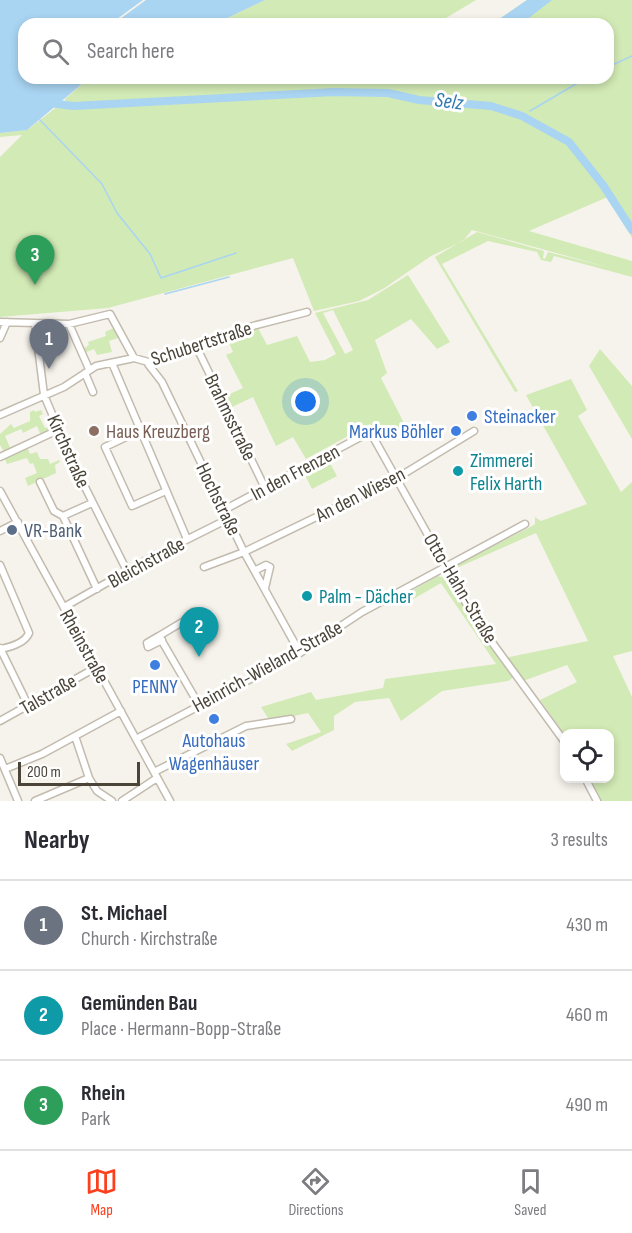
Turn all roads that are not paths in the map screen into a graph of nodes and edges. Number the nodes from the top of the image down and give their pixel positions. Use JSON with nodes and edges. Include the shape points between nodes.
{"nodes":[{"id":1,"x":307,"y":312,"type":"dead end"},
{"id":2,"x":4,"y":322,"type":"edge"},
{"id":3,"x":34,"y":323,"type":"junction"},
{"id":4,"x":69,"y":324,"type":"junction"},
{"id":5,"x":0,"y":338,"type":"edge"},
{"id":6,"x":196,"y":346,"type":"junction"},
{"id":7,"x":134,"y":358,"type":"junction"},
{"id":8,"x":112,"y":363,"type":"junction"},
{"id":9,"x":148,"y":364,"type":"junction"},
{"id":10,"x":87,"y":371,"type":"junction"},
{"id":11,"x":93,"y":392,"type":"dead end"},
{"id":12,"x":44,"y":395,"type":"junction"},
{"id":13,"x":0,"y":415,"type":"edge"},
{"id":14,"x":58,"y":430,"type":"junction"},
{"id":15,"x":141,"y":430,"type":"junction"},
{"id":16,"x":474,"y":431,"type":"dead end"},
{"id":17,"x":365,"y":435,"type":"joint"},
{"id":18,"x":0,"y":457,"type":"edge"},
{"id":19,"x":397,"y":478,"type":"junction"},
{"id":20,"x":40,"y":482,"type":"dead end"},
{"id":21,"x":265,"y":488,"type":"junction"},
{"id":22,"x":0,"y":491,"type":"edge"},
{"id":23,"x":166,"y":491,"type":"junction"},
{"id":24,"x":92,"y":503,"type":"junction"},
{"id":25,"x":224,"y":510,"type":"junction"},
{"id":26,"x":63,"y":516,"type":"junction"},
{"id":27,"x":228,"y":519,"type":"junction"},
{"id":28,"x":18,"y":522,"type":"junction"},
{"id":29,"x":525,"y":524,"type":"dead end"},
{"id":30,"x":0,"y":531,"type":"edge"},
{"id":31,"x":186,"y":539,"type":"junction"},
{"id":32,"x":244,"y":552,"type":"junction"},
{"id":33,"x":0,"y":565,"type":"edge"},
{"id":34,"x":204,"y":567,"type":"dead end"},
{"id":35,"x":446,"y":567,"type":"junction"},
{"id":36,"x":256,"y":570,"type":"junction"},
{"id":37,"x":127,"y":571,"type":"junction"},
{"id":38,"x":265,"y":588,"type":"junction"},
{"id":39,"x":98,"y":589,"type":"junction"},
{"id":40,"x":64,"y":607,"type":"junction"},
{"id":41,"x":193,"y":612,"type":"dead end"},
{"id":42,"x":0,"y":649,"type":"edge"},
{"id":43,"x":300,"y":652,"type":"junction"},
{"id":44,"x":97,"y":667,"type":"junction"},
{"id":45,"x":28,"y":705,"type":"junction"},
{"id":46,"x":199,"y":705,"type":"junction"},
{"id":47,"x":121,"y":711,"type":"junction"},
{"id":48,"x":291,"y":718,"type":"dead end"},
{"id":49,"x":0,"y":721,"type":"edge"},
{"id":50,"x":560,"y":735,"type":"edge"},
{"id":51,"x":75,"y":736,"type":"junction"},
{"id":52,"x":136,"y":739,"type":"junction"},
{"id":53,"x":0,"y":758,"type":"edge"},
{"id":54,"x":5,"y":769,"type":"junction"},
{"id":55,"x":156,"y":775,"type":"junction"},
{"id":56,"x":89,"y":778,"type":"junction"},
{"id":57,"x":588,"y":783,"type":"edge"},
{"id":58,"x":18,"y":801,"type":"edge"},
{"id":59,"x":35,"y":801,"type":"edge"},
{"id":60,"x":112,"y":801,"type":"edge"},
{"id":61,"x":122,"y":801,"type":"edge"},
{"id":62,"x":170,"y":801,"type":"edge"},
{"id":63,"x":597,"y":801,"type":"edge"}],
"edges":[{"from":1,"to":6,"type":"street","name":"Schubertstraße"},
{"from":2,"to":3,"type":"street"},
{"from":2,"to":5,"type":"street"},
{"from":3,"to":4,"type":"street"},
{"from":3,"to":12,"type":"street","name":"Kirchstraße"},
{"from":4,"to":7,"type":"street","via":[[110,314]]},
{"from":4,"to":10,"type":"street"},
{"from":6,"to":9,"type":"street","name":"Schubertstraße"},
{"from":6,"to":21,"type":"street","name":"Brahmsstraße"},
{"from":7,"to":8,"type":"street","name":"Schubertstraße"},
{"from":7,"to":9,"type":"street","name":"Schubertstraße"},
{"from":8,"to":10,"type":"street","name":"Schubertstraße"},
{"from":8,"to":15,"type":"street"},
{"from":9,"to":25,"type":"street","name":"Hochstraße","via":[[162,382]]},
{"from":10,"to":11,"type":"street"},
{"from":10,"to":12,"type":"street","name":"Schubertstraße"},
{"from":12,"to":13,"type":"street","name":"Schubertstraße"},
{"from":12,"to":14,"type":"street","name":"Kirchstraße"},
{"from":14,"to":18,"type":"street"},
{"from":14,"to":24,"type":"street","name":"Kirchstraße"},
{"from":15,"to":23,"type":"street"},
{"from":15,"to":23,"type":"street","via":[[105,447],[132,506]]},
{"from":16,"to":19,"type":"street","name":"An den Wiesen"},
{"from":17,"to":19,"type":"street","name":"Otto-Hahn-Straße","via":[[374,436]]},
{"from":17,"to":21,"type":"street","name":"In den Frenzen"},
{"from":19,"to":32,"type":"street","name":"An den Wiesen"},
{"from":19,"to":35,"type":"street","name":"Otto-Hahn-Straße"},
{"from":20,"to":26,"type":"street","via":[[54,511]]},
{"from":21,"to":25,"type":"street","name":"In den Frenzen"},
{"from":22,"to":28,"type":"street","name":"Rheinstraße"},
{"from":23,"to":31,"type":"street"},
{"from":24,"to":26,"type":"street"},
{"from":24,"to":37,"type":"street","name":"Kirchstraße"},
{"from":25,"to":27,"type":"street","name":"Hochstraße"},
{"from":26,"to":39,"type":"street"},
{"from":27,"to":31,"type":"street","name":"Bleichstraße"},
{"from":27,"to":32,"type":"street","name":"Hochstraße"},
{"from":28,"to":30,"type":"street"},
{"from":28,"to":40,"type":"street","name":"Rheinstraße"},
{"from":29,"to":35,"type":"street","name":"Heinrich-Wieland-Straße"},
{"from":31,"to":37,"type":"street","name":"Bleichstraße"},
{"from":32,"to":34,"type":"street","name":"An den Wiesen"},
{"from":32,"to":36,"type":"street","name":"Hochstraße"},
{"from":33,"to":42,"type":"street","via":[[29,629],[27,638]]},
{"from":35,"to":43,"type":"street","name":"Heinrich-Wieland-Straße","via":[[362,612]]},
{"from":35,"to":50,"type":"street","name":"Otto-Hahn-Straße","via":[[491,643]]},
{"from":36,"to":38,"type":"street","name":"Hochstraße"},
{"from":36,"to":38,"type":"street","name":"Hochstraße","via":[[270,567]]},
{"from":37,"to":39,"type":"street","name":"Bleichstraße"},
{"from":38,"to":43,"type":"street","name":"Hochstraße"},
{"from":39,"to":40,"type":"street","name":"Bleichstraße"},
{"from":40,"to":44,"type":"street","name":"Rheinstraße"},
{"from":41,"to":46,"type":"street","via":[[161,638]]},
{"from":42,"to":45,"type":"street"},
{"from":43,"to":46,"type":"street","name":"Heinrich-Wieland-Straße"},
{"from":44,"to":45,"type":"street","name":"Talstraße"},
{"from":44,"to":47,"type":"street","name":"Rheinstraße"},
{"from":45,"to":49,"type":"street","name":"Talstraße"},
{"from":46,"to":52,"type":"street","name":"Heinrich-Wieland-Straße"},
{"from":47,"to":51,"type":"street"},
{"from":47,"to":52,"type":"street","name":"Rheinstraße"},
{"from":48,"to":55,"type":"street","via":[[246,726]]},
{"from":51,"to":54,"type":"street"},
{"from":51,"to":56,"type":"street"},
{"from":52,"to":55,"type":"street","name":"Rheinstraße"},
{"from":53,"to":54,"type":"street"},
{"from":54,"to":58,"type":"street"},
{"from":55,"to":61,"type":"street"},
{"from":55,"to":62,"type":"street","name":"Rheinstraße"},
{"from":56,"to":59,"type":"street"},
{"from":56,"to":60,"type":"street","via":[[97,791]]},
{"from":57,"to":63,"type":"street"}]}
